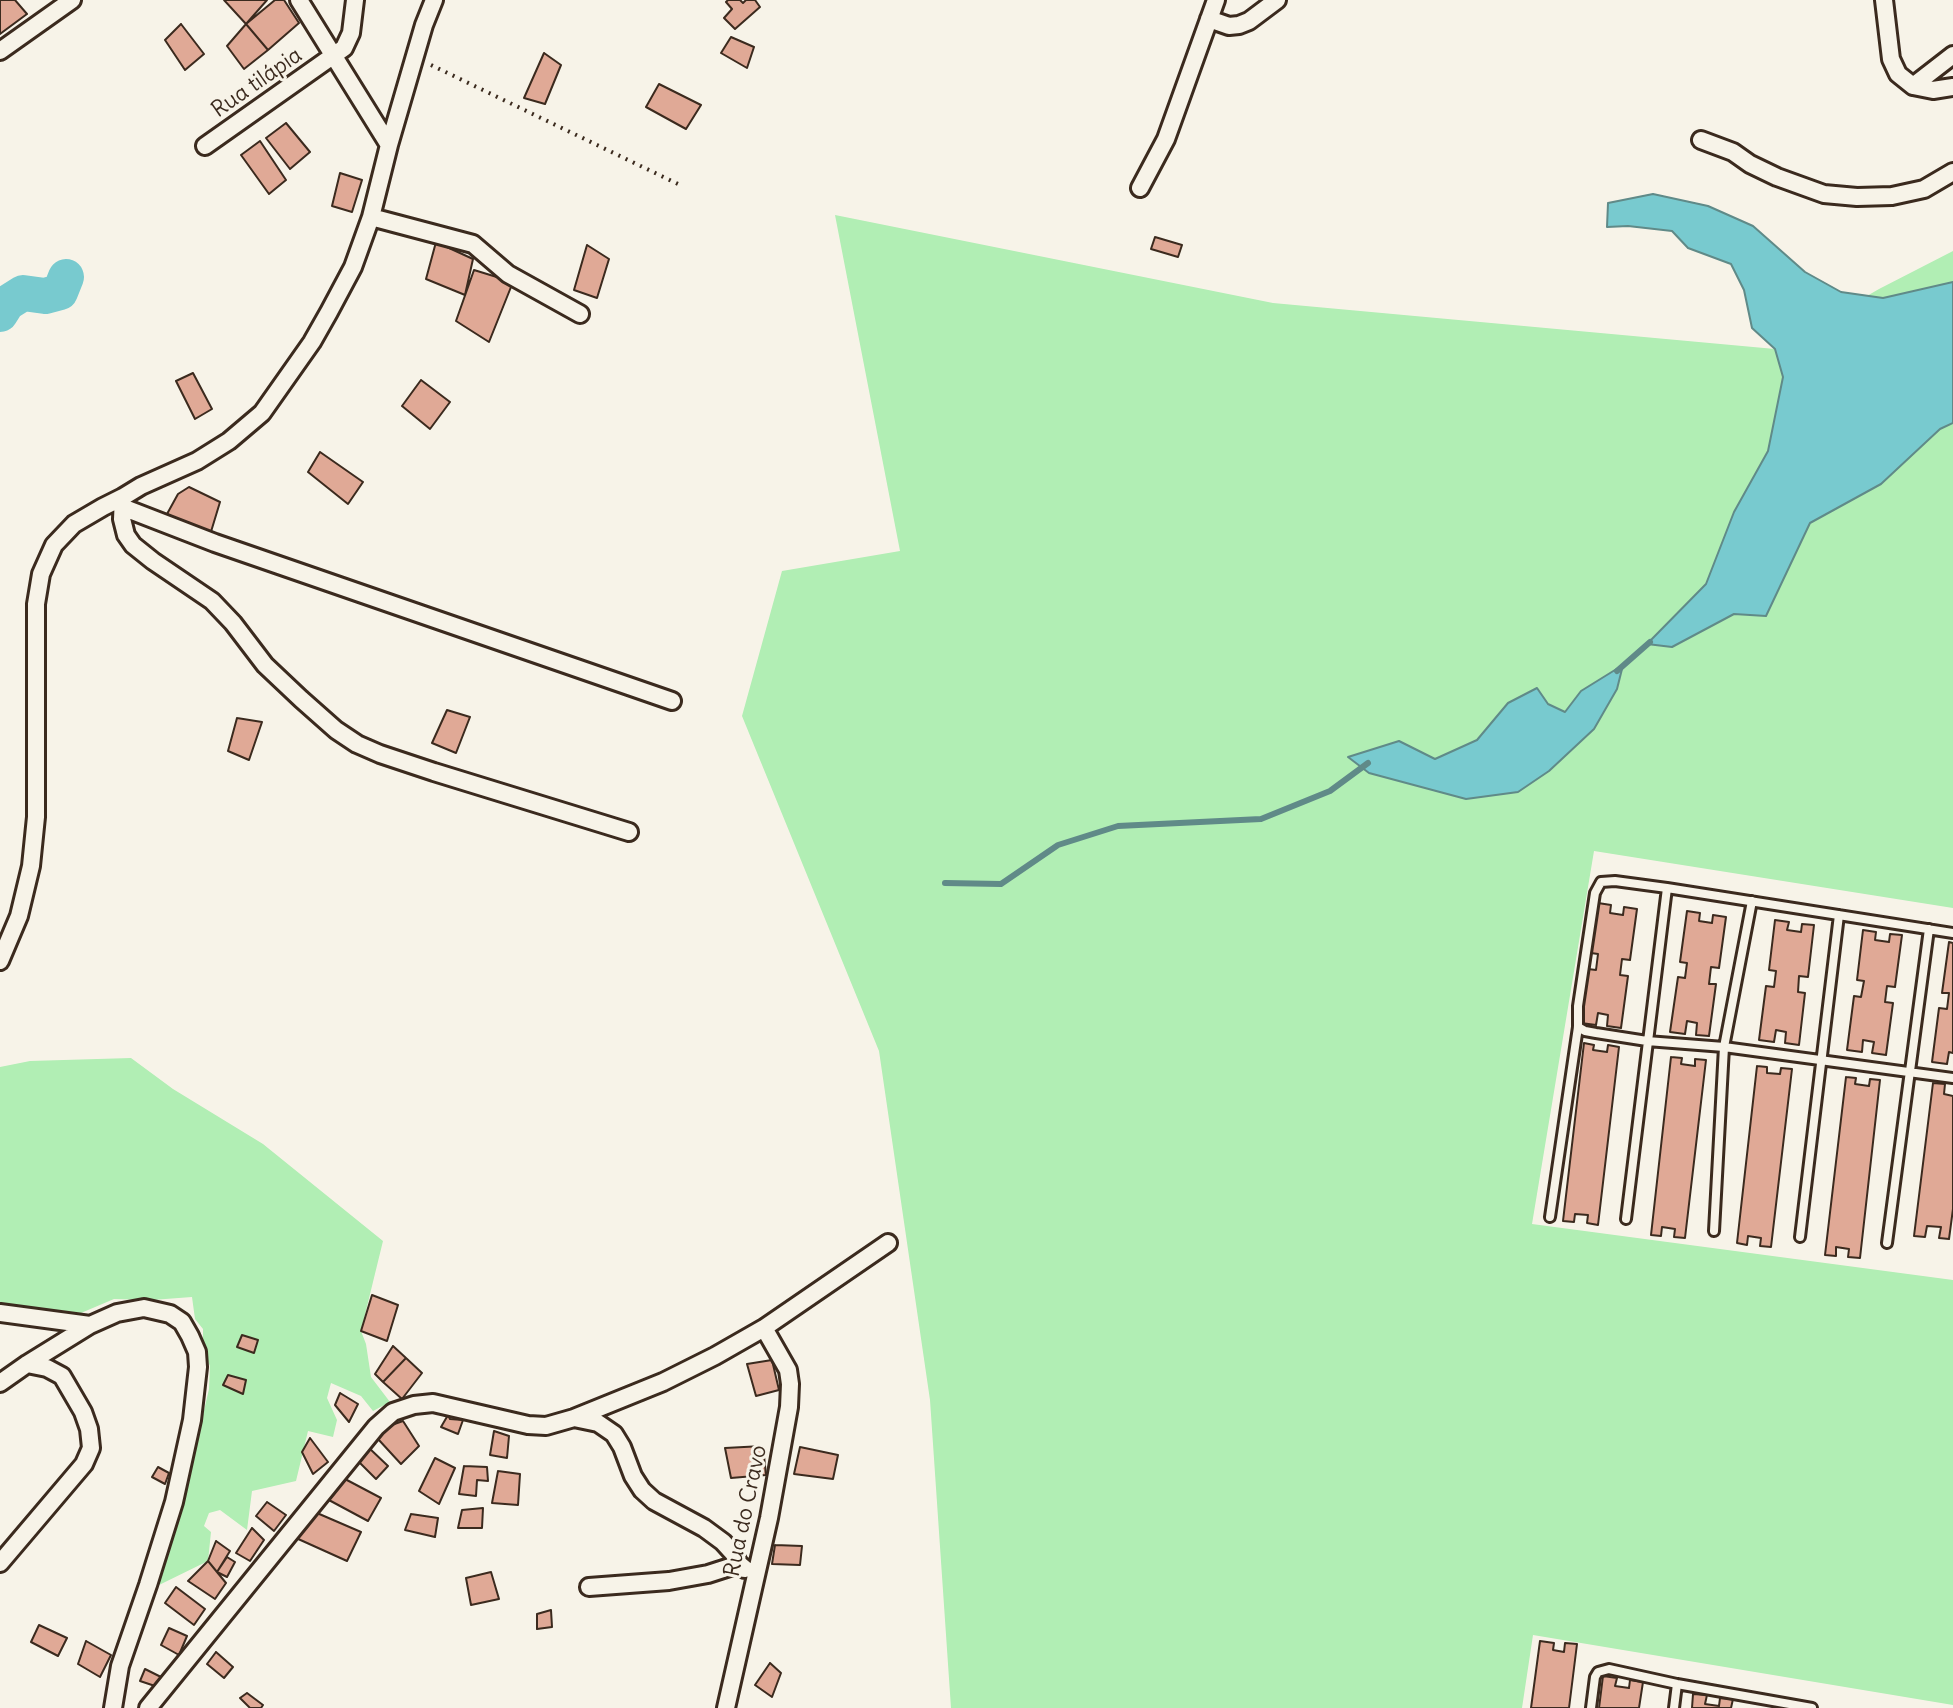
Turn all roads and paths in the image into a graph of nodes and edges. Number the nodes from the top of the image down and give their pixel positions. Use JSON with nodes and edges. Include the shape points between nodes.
{"nodes":[{"id":1,"x":72,"y":0,"type":"edge"},
{"id":2,"x":299,"y":0,"type":"edge"},
{"id":3,"x":355,"y":0,"type":"edge"},
{"id":4,"x":434,"y":0,"type":"edge"},
{"id":5,"x":1216,"y":0,"type":"edge"},
{"id":6,"x":1277,"y":0,"type":"edge"},
{"id":7,"x":1884,"y":0,"type":"edge"},
{"id":8,"x":1209,"y":19,"type":"junction"},
{"id":9,"x":0,"y":51,"type":"edge"},
{"id":10,"x":335,"y":55,"type":"junction"},
{"id":11,"x":1953,"y":55,"type":"edge"},
{"id":12,"x":414,"y":57,"type":"junction"},
{"id":13,"x":1913,"y":86,"type":"junction"},
{"id":14,"x":1953,"y":87,"type":"edge"},
{"id":15,"x":1701,"y":140,"type":"dead end"},
{"id":16,"x":389,"y":145,"type":"junction"},
{"id":17,"x":205,"y":146,"type":"dead end"},
{"id":18,"x":1953,"y":172,"type":"edge"},
{"id":19,"x":678,"y":184,"type":"dead end"},
{"id":20,"x":1140,"y":188,"type":"dead end"},
{"id":21,"x":371,"y":217,"type":"junction"},
{"id":22,"x":580,"y":314,"type":"dead end"},
{"id":23,"x":123,"y":502,"type":"junction"},
{"id":24,"x":672,"y":701,"type":"dead end"},
{"id":25,"x":629,"y":832,"type":"dead end"},
{"id":26,"x":1667,"y":888,"type":"junction"},
{"id":27,"x":1752,"y":901,"type":"junction"},
{"id":28,"x":1839,"y":915,"type":"junction"},
{"id":29,"x":1929,"y":929,"type":"junction"},
{"id":30,"x":1953,"y":933,"type":"edge"},
{"id":31,"x":0,"y":961,"type":"edge"},
{"id":32,"x":1578,"y":1027,"type":"junction"},
{"id":33,"x":1647,"y":1041,"type":"junction"},
{"id":34,"x":1724,"y":1047,"type":"junction"},
{"id":35,"x":1821,"y":1061,"type":"junction"},
{"id":36,"x":1909,"y":1072,"type":"junction"},
{"id":37,"x":1953,"y":1078,"type":"edge"},
{"id":38,"x":1550,"y":1217,"type":"dead end"},
{"id":39,"x":1626,"y":1219,"type":"dead end"},
{"id":40,"x":1714,"y":1231,"type":"dead end"},
{"id":41,"x":1800,"y":1237,"type":"dead end"},
{"id":42,"x":888,"y":1243,"type":"dead end"},
{"id":43,"x":1887,"y":1243,"type":"dead end"},
{"id":44,"x":0,"y":1313,"type":"edge"},
{"id":45,"x":90,"y":1325,"type":"junction"},
{"id":46,"x":764,"y":1328,"type":"junction"},
{"id":47,"x":27,"y":1364,"type":"junction"},
{"id":48,"x":0,"y":1383,"type":"edge"},
{"id":49,"x":574,"y":1418,"type":"junction"},
{"id":50,"x":0,"y":1563,"type":"edge"},
{"id":51,"x":739,"y":1564,"type":"junction"},
{"id":52,"x":754,"y":1579,"type":"junction"},
{"id":53,"x":589,"y":1587,"type":"dead end"},
{"id":54,"x":1677,"y":1684,"type":"junction"},
{"id":55,"x":1764,"y":1704,"type":"edge"},
{"id":56,"x":113,"y":1708,"type":"edge"},
{"id":57,"x":148,"y":1708,"type":"edge"},
{"id":58,"x":726,"y":1708,"type":"edge"},
{"id":59,"x":1591,"y":1708,"type":"edge"},
{"id":60,"x":1674,"y":1708,"type":"edge"},
{"id":61,"x":1812,"y":1708,"type":"edge"}],
"edges":[{"from":1,"to":9,"type":"street"},
{"from":2,"to":10,"type":"street"},
{"from":3,"to":10,"type":"street","via":[[348,41]]},
{"from":4,"to":12,"type":"street"},
{"from":5,"to":8,"type":"street"},
{"from":6,"to":8,"type":"street","via":[[1239,25]]},
{"from":7,"to":13,"type":"street","via":[[1891,59],[1898,74]]},
{"from":8,"to":20,"type":"street","via":[[1166,139]]},
{"from":10,"to":16,"type":"street"},
{"from":10,"to":17,"type":"street","name":"Rua tilápia"},
{"from":11,"to":13,"type":"street"},
{"from":12,"to":16,"type":"street"},
{"from":12,"to":19,"type":"path"},
{"from":13,"to":14,"type":"street"},
{"from":15,"to":18,"type":"street","via":[[1824,194],[1892,196],[1924,189]]},
{"from":16,"to":21,"type":"street"},
{"from":21,"to":22,"type":"street","via":[[473,244],[508,274]]},
{"from":21,"to":23,"type":"street","via":[[329,312],[262,413],[229,441]]},
{"from":23,"to":24,"type":"street","via":[[229,548]]},
{"from":23,"to":25,"type":"street","via":[[122,519],[133,545],[212,601],[265,665],[357,744]]},
{"from":23,"to":31,"type":"street","via":[[74,524],[54,545],[41,574],[36,604],[34,842],[19,916]]},
{"from":26,"to":27,"type":"lane"},
{"from":26,"to":32,"type":"lane","via":[[1607,881],[1598,886]]},
{"from":26,"to":33,"type":"lane"},
{"from":27,"to":28,"type":"lane"},
{"from":27,"to":34,"type":"lane"},
{"from":28,"to":29,"type":"lane"},
{"from":28,"to":35,"type":"lane"},
{"from":29,"to":30,"type":"lane"},
{"from":29,"to":36,"type":"lane"},
{"from":32,"to":33,"type":"lane"},
{"from":32,"to":38,"type":"lane"},
{"from":33,"to":34,"type":"lane"},
{"from":33,"to":39,"type":"lane"},
{"from":34,"to":35,"type":"lane"},
{"from":34,"to":40,"type":"lane"},
{"from":35,"to":36,"type":"lane"},
{"from":35,"to":41,"type":"lane"},
{"from":36,"to":37,"type":"lane"},
{"from":36,"to":43,"type":"lane"},
{"from":42,"to":46,"type":"street"},
{"from":44,"to":45,"type":"street"},
{"from":45,"to":47,"type":"street"},
{"from":45,"to":56,"type":"street","via":[[144,1308],[170,1314],[190,1336],[198,1367],[174,1502],[120,1666]]},
{"from":46,"to":49,"type":"street","via":[[663,1382]]},
{"from":46,"to":52,"type":"street","name":"Rua do Cravo","via":[[788,1370],[790,1384],[783,1447]]},
{"from":47,"to":48,"type":"street"},
{"from":47,"to":50,"type":"street","via":[[62,1376],[83,1412],[91,1448],[84,1464]]},
{"from":49,"to":51,"type":"street","via":[[598,1423],[614,1434],[642,1490],[723,1542]]},
{"from":49,"to":57,"type":"street","via":[[528,1425],[433,1403],[393,1412]]},
{"from":51,"to":52,"type":"street"},
{"from":51,"to":53,"type":"street","via":[[669,1581]]},
{"from":52,"to":58,"type":"street","name":"Rua do Cravo"},
{"from":54,"to":55,"type":"lane"},
{"from":54,"to":59,"type":"lane","via":[[1603,1670],[1595,1677]]},
{"from":54,"to":60,"type":"lane"},
{"from":55,"to":61,"type":"lane"}]}
